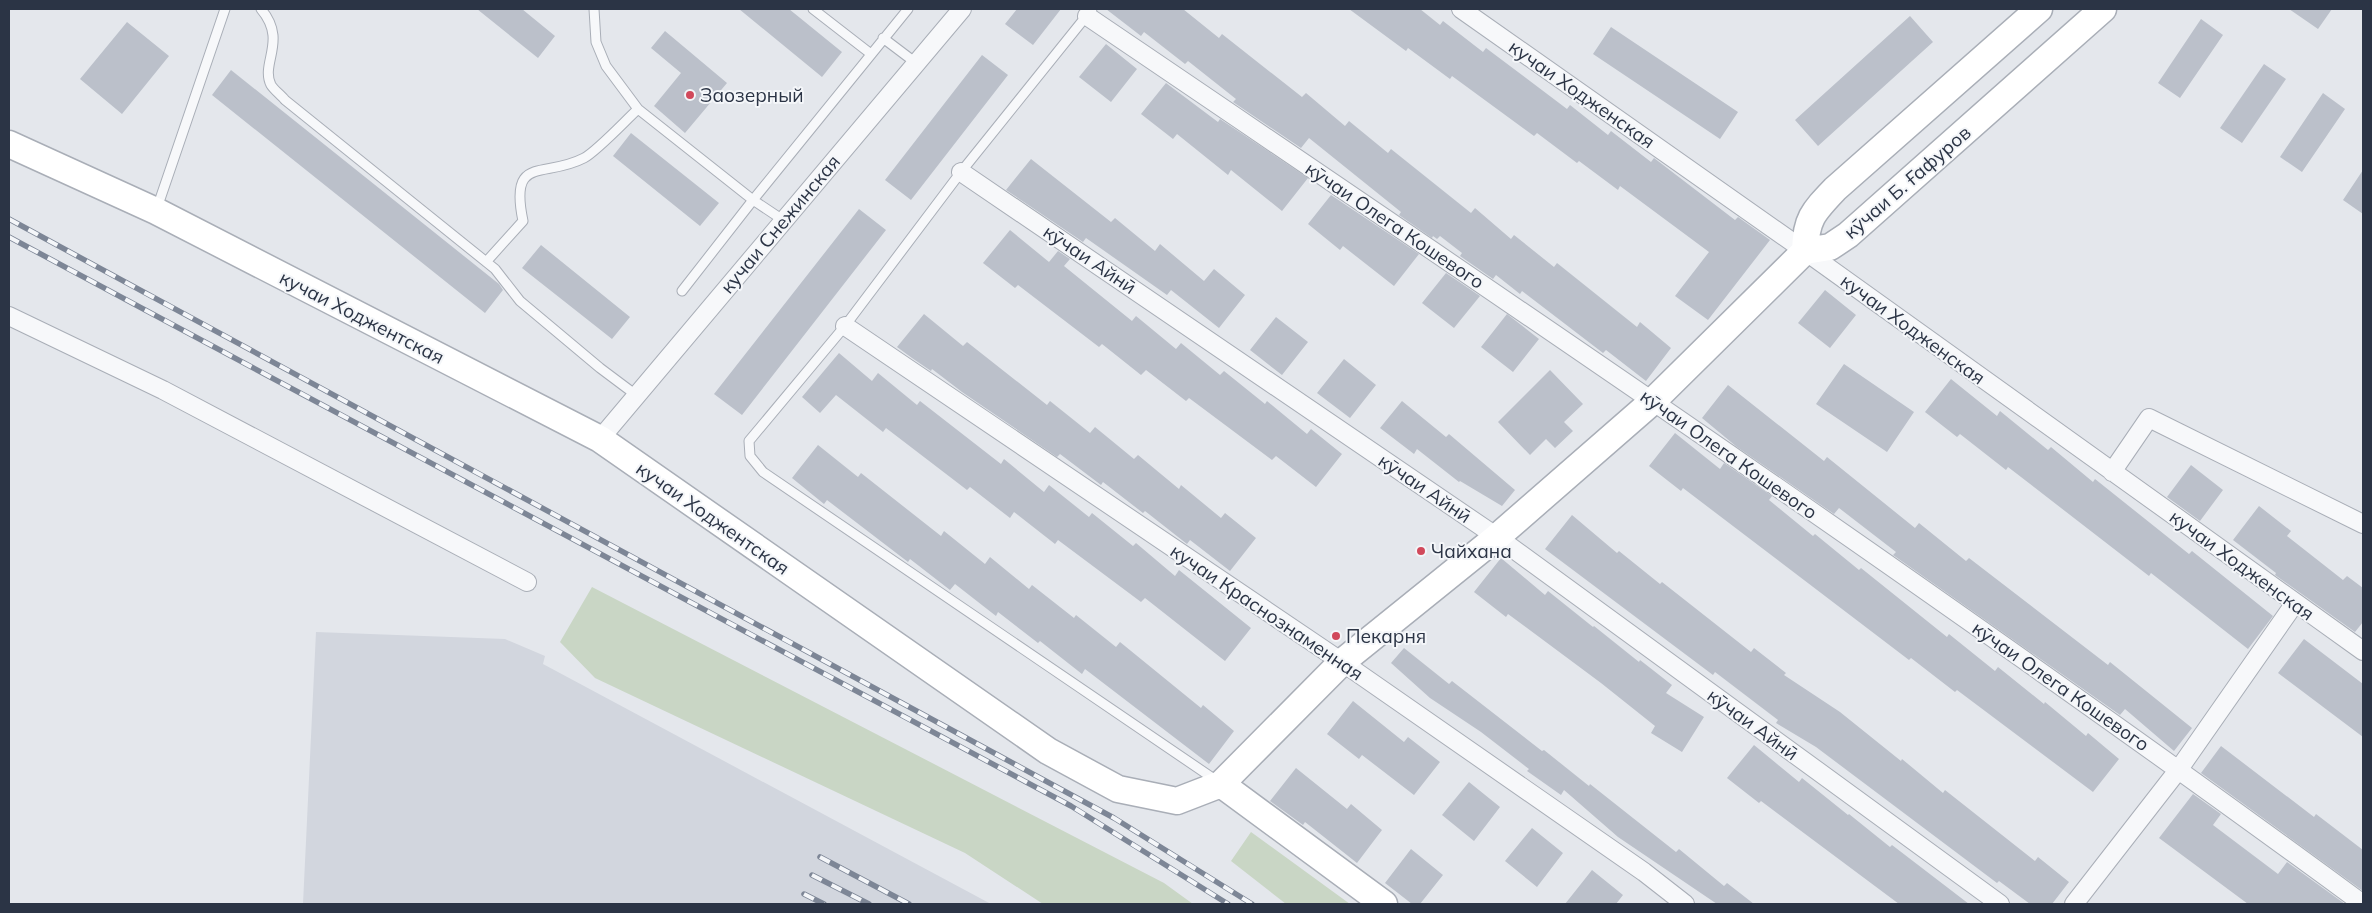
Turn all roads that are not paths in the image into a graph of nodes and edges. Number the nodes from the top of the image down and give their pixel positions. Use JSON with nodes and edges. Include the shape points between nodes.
{"nodes":[{"id":1,"x":226,"y":9,"type":"edge"},
{"id":2,"x":261,"y":9,"type":"edge"},
{"id":3,"x":594,"y":9,"type":"edge"},
{"id":4,"x":813,"y":9,"type":"edge"},
{"id":5,"x":908,"y":9,"type":"edge"},
{"id":6,"x":962,"y":9,"type":"edge"},
{"id":7,"x":1461,"y":9,"type":"edge"},
{"id":8,"x":2039,"y":9,"type":"edge"},
{"id":9,"x":2103,"y":9,"type":"edge"},
{"id":10,"x":1090,"y":12,"type":"edge"},
{"id":11,"x":884,"y":38,"type":"junction"},
{"id":12,"x":871,"y":54,"type":"junction"},
{"id":13,"x":916,"y":62,"type":"junction"},
{"id":14,"x":638,"y":109,"type":"junction"},
{"id":15,"x":9,"y":144,"type":"edge"},
{"id":16,"x":961,"y":172,"type":"junction"},
{"id":17,"x":753,"y":200,"type":"junction"},
{"id":18,"x":156,"y":211,"type":"junction"},
{"id":19,"x":784,"y":220,"type":"junction"},
{"id":20,"x":1805,"y":251,"type":"junction"},
{"id":21,"x":486,"y":262,"type":"junction"},
{"id":22,"x":682,"y":291,"type":"dead end"},
{"id":23,"x":9,"y":316,"type":"edge"},
{"id":24,"x":846,"y":326,"type":"junction"},
{"id":25,"x":636,"y":395,"type":"junction"},
{"id":26,"x":1653,"y":401,"type":"junction"},
{"id":27,"x":600,"y":439,"type":"junction"},
{"id":28,"x":2112,"y":472,"type":"junction"},
{"id":29,"x":2363,"y":524,"type":"edge"},
{"id":30,"x":1497,"y":537,"type":"junction"},
{"id":31,"x":527,"y":582,"type":"dead end"},
{"id":32,"x":2295,"y":603,"type":"junction"},
{"id":33,"x":2363,"y":650,"type":"edge"},
{"id":34,"x":1342,"y":662,"type":"junction"},
{"id":35,"x":2179,"y":769,"type":"junction"},
{"id":36,"x":1222,"y":784,"type":"junction"},
{"id":37,"x":1384,"y":904,"type":"edge"},
{"id":38,"x":1685,"y":904,"type":"edge"},
{"id":39,"x":2000,"y":904,"type":"edge"},
{"id":40,"x":2074,"y":904,"type":"edge"},
{"id":41,"x":2363,"y":904,"type":"edge"}],
"edges":[{"from":1,"to":18,"type":"lane"},
{"from":2,"to":21,"type":"lane","via":[[273,27],[274,50],[268,75],[271,86]]},
{"from":3,"to":14,"type":"lane","via":[[596,42],[606,66]]},
{"from":4,"to":12,"type":"lane"},
{"from":5,"to":11,"type":"lane"},
{"from":6,"to":13,"type":"street","name":"кучаи Снежинская"},
{"from":7,"to":20,"type":"street","name":"кучаи Ходженская"},
{"from":8,"to":20,"type":"main road","via":[[1835,189],[1815,210],[1806,228]]},
{"from":9,"to":20,"type":"main road","name":"кӯчаи Б. Ғафуров","via":[[1848,235],[1830,247]]},
{"from":10,"to":16,"type":"lane"},
{"from":10,"to":26,"type":"street","name":"кӯчаи Олега Кошевого"},
{"from":11,"to":12,"type":"lane"},
{"from":11,"to":13,"type":"lane"},
{"from":12,"to":17,"type":"lane"},
{"from":13,"to":19,"type":"street","name":"кучаи Снежинская"},
{"from":14,"to":17,"type":"lane"},
{"from":14,"to":21,"type":"lane","via":[[584,158],[533,171],[522,182],[518,198],[523,221]]},
{"from":15,"to":18,"type":"main road","name":"кучаи Ходжентская"},
{"from":16,"to":24,"type":"lane"},
{"from":16,"to":30,"type":"street","name":"кӯчаи Айнӣ"},
{"from":17,"to":19,"type":"lane"},
{"from":17,"to":22,"type":"lane"},
{"from":18,"to":27,"type":"main road","name":"кучаи Ходжентская"},
{"from":19,"to":25,"type":"street","name":"кучаи Снежинская"},
{"from":20,"to":26,"type":"main road"},
{"from":20,"to":28,"type":"street","name":"кучаи Ходженская"},
{"from":21,"to":25,"type":"lane","via":[[520,301]]},
{"from":23,"to":31,"type":"street","via":[[163,390]]},
{"from":24,"to":34,"type":"street","name":"кучаи Краснознаменная"},
{"from":24,"to":36,"type":"lane","via":[[748,441],[750,456],[763,472]]},
{"from":25,"to":27,"type":"street","name":"кучаи Снежинская"},
{"from":26,"to":30,"type":"main road"},
{"from":26,"to":35,"type":"street","name":"кӯчаи Олега Кошевого"},
{"from":27,"to":36,"type":"main road","name":"кучаи Ходжентская","via":[[1048,751],[1118,789],[1177,801]]},
{"from":28,"to":29,"type":"street","via":[[2149,418]]},
{"from":28,"to":32,"type":"street","name":"кучаи Ходженская"},
{"from":30,"to":34,"type":"main road"},
{"from":30,"to":39,"type":"street","name":"кӯчаи Айнӣ"},
{"from":32,"to":33,"type":"street","name":"кучаи Ходженская"},
{"from":32,"to":35,"type":"street"},
{"from":34,"to":36,"type":"main road"},
{"from":34,"to":38,"type":"street","name":"кучаи Краснознаменная","via":[[1644,872]]},
{"from":35,"to":40,"type":"street"},
{"from":35,"to":41,"type":"street","name":"кӯчаи Олега Кошевого"},
{"from":36,"to":37,"type":"main road"}]}
